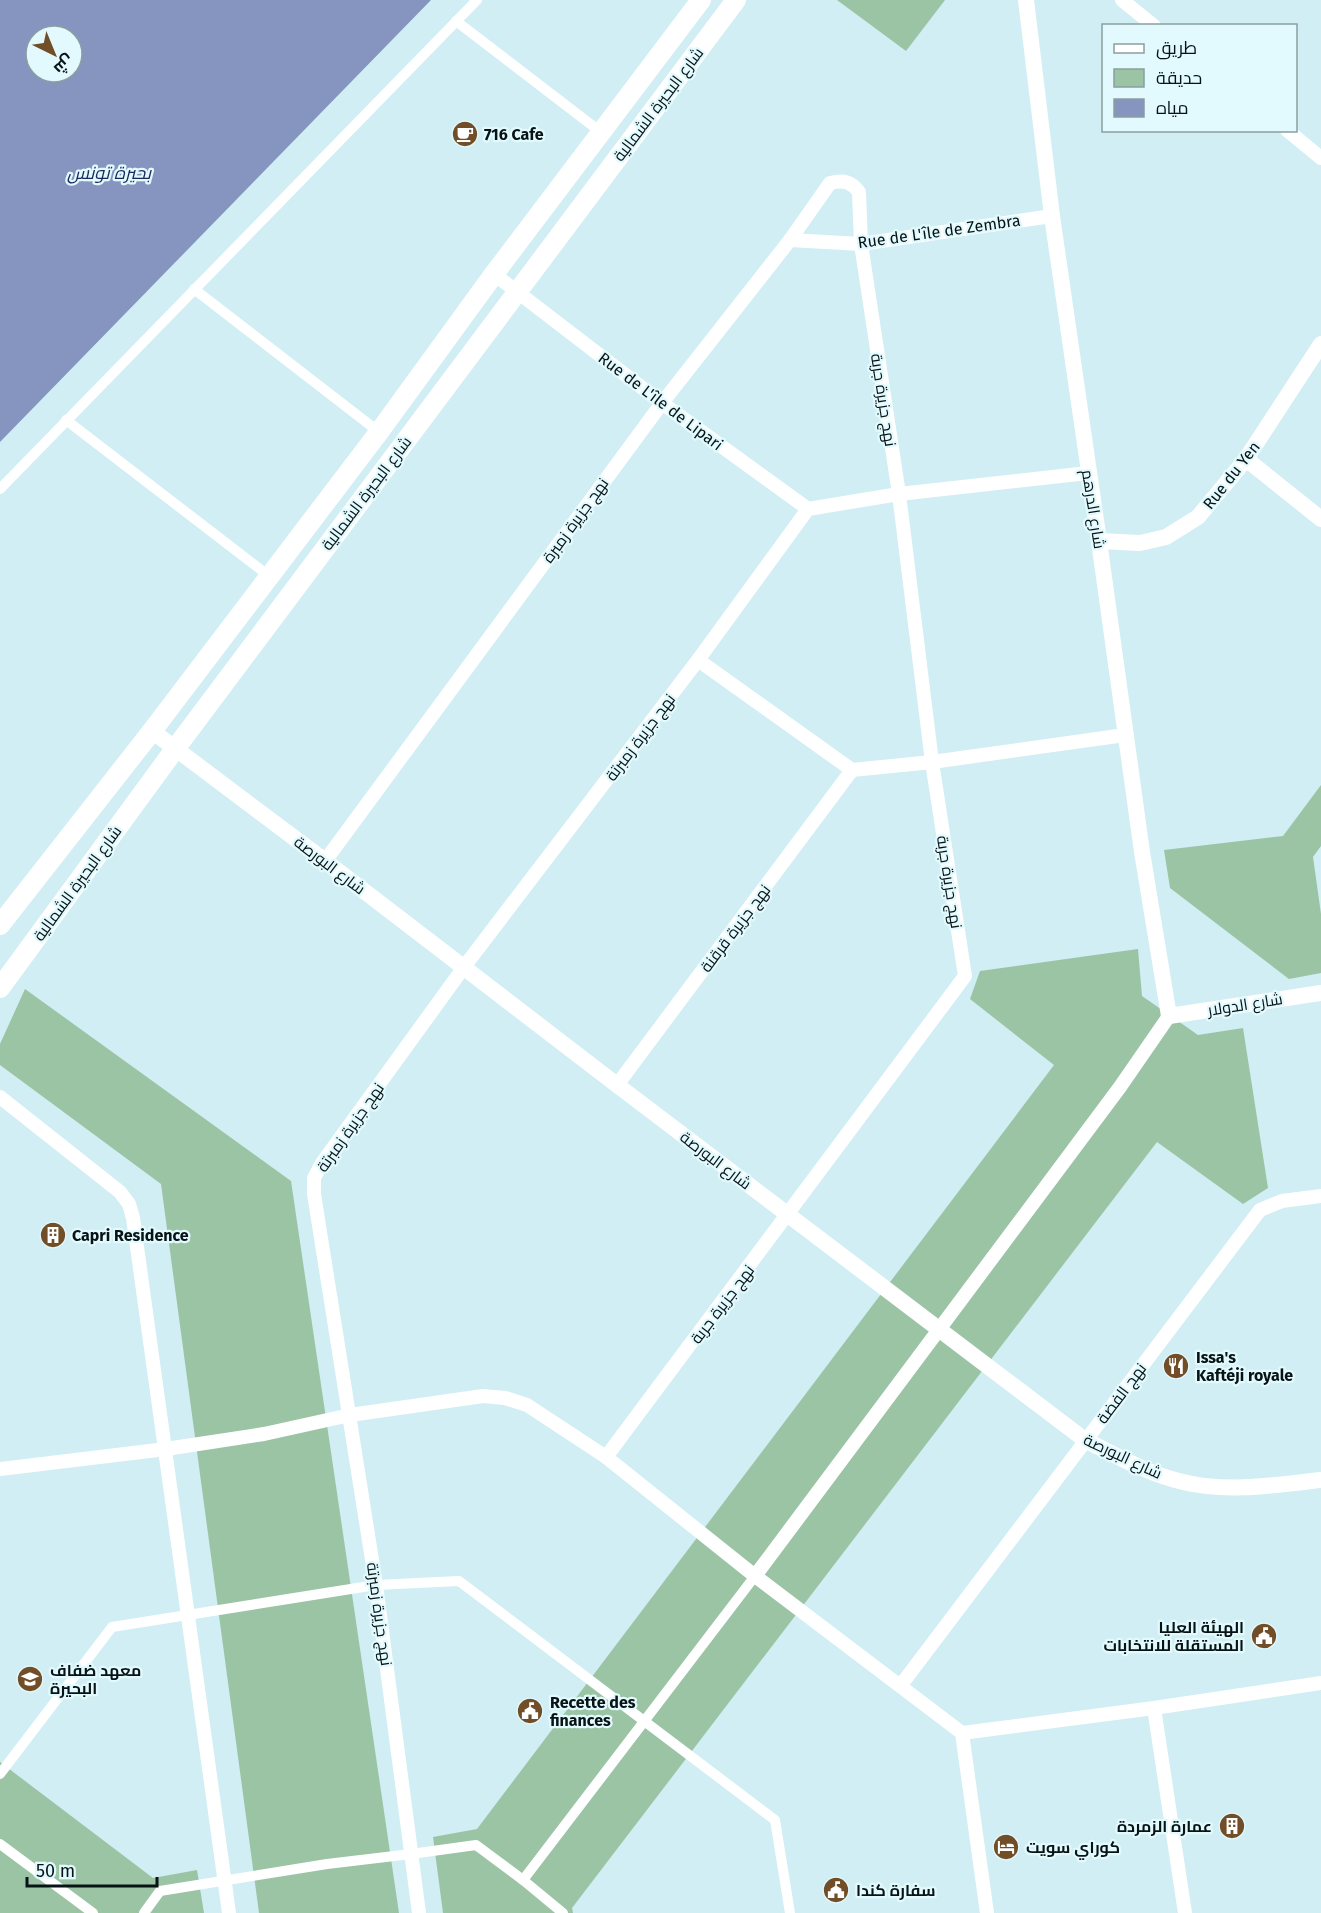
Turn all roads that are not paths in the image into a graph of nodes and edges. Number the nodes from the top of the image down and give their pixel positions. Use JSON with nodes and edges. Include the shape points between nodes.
{"nodes":[{"id":1,"x":477,"y":0,"type":"edge"},
{"id":2,"x":701,"y":0,"type":"edge"},
{"id":3,"x":736,"y":0,"type":"edge"},
{"id":4,"x":1026,"y":0,"type":"edge"},
{"id":5,"x":1122,"y":0,"type":"edge"},
{"id":6,"x":456,"y":21,"type":"junction"},
{"id":7,"x":1152,"y":24,"type":"edge"},
{"id":8,"x":1289,"y":132,"type":"edge"},
{"id":9,"x":602,"y":133,"type":"junction"},
{"id":10,"x":1321,"y":158,"type":"edge"},
{"id":11,"x":830,"y":183,"type":"joint"},
{"id":12,"x":1052,"y":216,"type":"junction"},
{"id":13,"x":790,"y":240,"type":"junction"},
{"id":14,"x":861,"y":244,"type":"junction"},
{"id":15,"x":494,"y":274,"type":"junction"},
{"id":16,"x":194,"y":289,"type":"junction"},
{"id":17,"x":517,"y":292,"type":"junction"},
{"id":18,"x":1321,"y":344,"type":"edge"},
{"id":19,"x":662,"y":403,"type":"junction"},
{"id":20,"x":66,"y":420,"type":"junction"},
{"id":21,"x":379,"y":432,"type":"junction"},
{"id":22,"x":1246,"y":459,"type":"junction"},
{"id":23,"x":1088,"y":472,"type":"junction"},
{"id":24,"x":0,"y":489,"type":"edge"},
{"id":25,"x":899,"y":494,"type":"junction"},
{"id":26,"x":808,"y":509,"type":"junction"},
{"id":27,"x":1321,"y":519,"type":"edge"},
{"id":28,"x":1099,"y":541,"type":"junction"},
{"id":29,"x":269,"y":576,"type":"junction"},
{"id":30,"x":698,"y":660,"type":"junction"},
{"id":31,"x":152,"y":731,"type":"junction"},
{"id":32,"x":1125,"y":735,"type":"junction"},
{"id":33,"x":175,"y":749,"type":"junction"},
{"id":34,"x":932,"y":762,"type":"junction"},
{"id":35,"x":852,"y":770,"type":"junction"},
{"id":36,"x":325,"y":861,"type":"junction"},
{"id":37,"x":0,"y":925,"type":"edge"},
{"id":38,"x":464,"y":967,"type":"junction"},
{"id":39,"x":0,"y":988,"type":"edge"},
{"id":40,"x":1321,"y":993,"type":"edge"},
{"id":41,"x":1169,"y":1016,"type":"junction"},
{"id":42,"x":617,"y":1085,"type":"junction"},
{"id":43,"x":0,"y":1097,"type":"edge"},
{"id":44,"x":1321,"y":1196,"type":"edge"},
{"id":45,"x":789,"y":1215,"type":"junction"},
{"id":46,"x":940,"y":1329,"type":"junction"},
{"id":47,"x":350,"y":1414,"type":"junction"},
{"id":48,"x":1086,"y":1440,"type":"junction"},
{"id":49,"x":166,"y":1449,"type":"junction"},
{"id":50,"x":606,"y":1457,"type":"junction"},
{"id":51,"x":0,"y":1469,"type":"edge"},
{"id":52,"x":1321,"y":1480,"type":"edge"},
{"id":53,"x":755,"y":1576,"type":"junction"},
{"id":54,"x":376,"y":1585,"type":"junction"},
{"id":55,"x":188,"y":1615,"type":"junction"},
{"id":56,"x":1321,"y":1683,"type":"edge"},
{"id":57,"x":901,"y":1685,"type":"junction"},
{"id":58,"x":1154,"y":1708,"type":"junction"},
{"id":59,"x":644,"y":1721,"type":"junction"},
{"id":60,"x":962,"y":1733,"type":"junction"},
{"id":61,"x":0,"y":1774,"type":"edge"},
{"id":62,"x":0,"y":1844,"type":"edge"},
{"id":63,"x":411,"y":1854,"type":"junction"},
{"id":64,"x":524,"y":1880,"type":"junction"},
{"id":65,"x":224,"y":1882,"type":"junction"},
{"id":66,"x":93,"y":1913,"type":"edge"},
{"id":67,"x":144,"y":1913,"type":"edge"},
{"id":68,"x":229,"y":1913,"type":"edge"},
{"id":69,"x":419,"y":1913,"type":"edge"},
{"id":70,"x":563,"y":1913,"type":"edge"},
{"id":71,"x":790,"y":1913,"type":"edge"},
{"id":72,"x":987,"y":1913,"type":"edge"},
{"id":73,"x":1185,"y":1913,"type":"edge"}],
"edges":[{"from":1,"to":6,"type":"street"},
{"from":2,"to":9,"type":"main road","name":"شارع البحيرة الشمالية"},
{"from":3,"to":17,"type":"main road","name":"شارع البحيرة الشمالية"},
{"from":4,"to":12,"type":"street","name":"شارع الدرهم"},
{"from":5,"to":7,"type":"street"},
{"from":6,"to":9,"type":"street"},
{"from":6,"to":16,"type":"street"},
{"from":8,"to":10,"type":"street"},
{"from":9,"to":15,"type":"main road","name":"شارع البحيرة الشمالية"},
{"from":11,"to":13,"type":"street","name":"نهج جزيرة زمبرة"},
{"from":11,"to":14,"type":"street","name":"نهج جزيرة جربة","via":[[847,181],[859,192]]},
{"from":12,"to":14,"type":"street","name":"Rue de L'île de Zembra"},
{"from":12,"to":23,"type":"street","name":"شارع الدرهم"},
{"from":13,"to":14,"type":"street","name":"Rue de L'île de Zembra"},
{"from":13,"to":19,"type":"street","name":"نهج جزيرة زمبرة"},
{"from":14,"to":25,"type":"street","name":"نهج جزيرة جربة"},
{"from":15,"to":17,"type":"street","name":"Rue de L'île de Lipari"},
{"from":15,"to":21,"type":"main road","name":"شارع البحيرة الشمالية"},
{"from":16,"to":20,"type":"street"},
{"from":16,"to":21,"type":"street"},
{"from":17,"to":19,"type":"street","name":"Rue de L'île de Lipari"},
{"from":17,"to":33,"type":"main road","name":"شارع البحيرة الشمالية"},
{"from":18,"to":22,"type":"street","name":"Rue du Yen"},
{"from":19,"to":26,"type":"street","name":"Rue de L'île de Lipari"},
{"from":19,"to":36,"type":"street","name":"نهج جزيرة زمبرة"},
{"from":20,"to":24,"type":"street"},
{"from":20,"to":29,"type":"street"},
{"from":21,"to":29,"type":"main road","name":"شارع البحيرة الشمالية"},
{"from":22,"to":27,"type":"street"},
{"from":22,"to":28,"type":"street","name":"Rue du Yen","via":[[1198,517],[1166,537],[1140,543]]},
{"from":23,"to":25,"type":"street"},
{"from":23,"to":28,"type":"street","name":"شارع الدرهم"},
{"from":25,"to":26,"type":"street"},
{"from":25,"to":34,"type":"street","name":"نهج جزيرة جربة"},
{"from":26,"to":30,"type":"street","name":"نهج جزيرة زمبرتة"},
{"from":28,"to":32,"type":"street","name":"شارع الدرهم"},
{"from":29,"to":31,"type":"main road","name":"شارع البحيرة الشمالية"},
{"from":30,"to":35,"type":"street"},
{"from":30,"to":38,"type":"street","name":"نهج جزيرة زمبرتة"},
{"from":31,"to":33,"type":"street","name":"شارع البورصة"},
{"from":31,"to":37,"type":"main road","name":"شارع البحيرة الشمالية"},
{"from":32,"to":34,"type":"street"},
{"from":32,"to":41,"type":"street","name":"شارع الدرهم"},
{"from":33,"to":36,"type":"street","name":"شارع البورصة"},
{"from":33,"to":39,"type":"main road","name":"شارع البحيرة الشمالية"},
{"from":34,"to":35,"type":"street"},
{"from":34,"to":45,"type":"street","name":"نهج جزيرة جربة","via":[[965,976]]},
{"from":35,"to":42,"type":"street","name":"نهج جزيرة قرقنة"},
{"from":36,"to":38,"type":"street","name":"شارع البورصة"},
{"from":38,"to":42,"type":"street","name":"شارع البورصة"},
{"from":38,"to":47,"type":"street","name":"نهج جزيرة زمبرتة","via":[[314,1178]]},
{"from":40,"to":41,"type":"street","name":"شارع الدولار"},
{"from":41,"to":46,"type":"street"},
{"from":42,"to":45,"type":"street","name":"شارع البورصة"},
{"from":43,"to":49,"type":"street","via":[[120,1192],[129,1204]]},
{"from":44,"to":48,"type":"street","name":"نهج الفضة","via":[[1282,1201],[1260,1210]]},
{"from":45,"to":46,"type":"street","name":"شارع البورصة"},
{"from":45,"to":50,"type":"street","name":"نهج جزيرة جربة"},
{"from":46,"to":48,"type":"street","name":"شارع البورصة"},
{"from":46,"to":53,"type":"street"},
{"from":47,"to":49,"type":"street","via":[[264,1434]]},
{"from":47,"to":50,"type":"street","via":[[483,1396],[505,1398],[527,1405]]},
{"from":47,"to":54,"type":"street","name":"نهج جزيرة زمبرتة"},
{"from":48,"to":52,"type":"street","name":"شارع البورصة","via":[[1142,1468],[1183,1482],[1265,1487]]},
{"from":48,"to":57,"type":"street","name":"نهج الفضة"},
{"from":49,"to":51,"type":"street"},
{"from":49,"to":55,"type":"street"},
{"from":50,"to":53,"type":"street"},
{"from":53,"to":57,"type":"street"},
{"from":53,"to":59,"type":"street"},
{"from":54,"to":55,"type":"street"},
{"from":54,"to":59,"type":"street","via":[[459,1581]]},
{"from":54,"to":63,"type":"street","name":"نهج جزيرة زمبرتة"},
{"from":55,"to":61,"type":"street","via":[[112,1626]]},
{"from":55,"to":65,"type":"street"},
{"from":56,"to":58,"type":"street"},
{"from":57,"to":60,"type":"street"},
{"from":58,"to":60,"type":"street"},
{"from":58,"to":73,"type":"street"},
{"from":59,"to":64,"type":"street"},
{"from":59,"to":71,"type":"street","via":[[775,1820]]},
{"from":60,"to":72,"type":"street"},
{"from":62,"to":66,"type":"street"},
{"from":63,"to":64,"type":"street","via":[[476,1845]]},
{"from":63,"to":65,"type":"street"},
{"from":63,"to":69,"type":"street","name":"نهج جزيرة زمبرتة"},
{"from":64,"to":70,"type":"street"},
{"from":65,"to":67,"type":"street","via":[[160,1891]]},
{"from":65,"to":68,"type":"street"}]}
